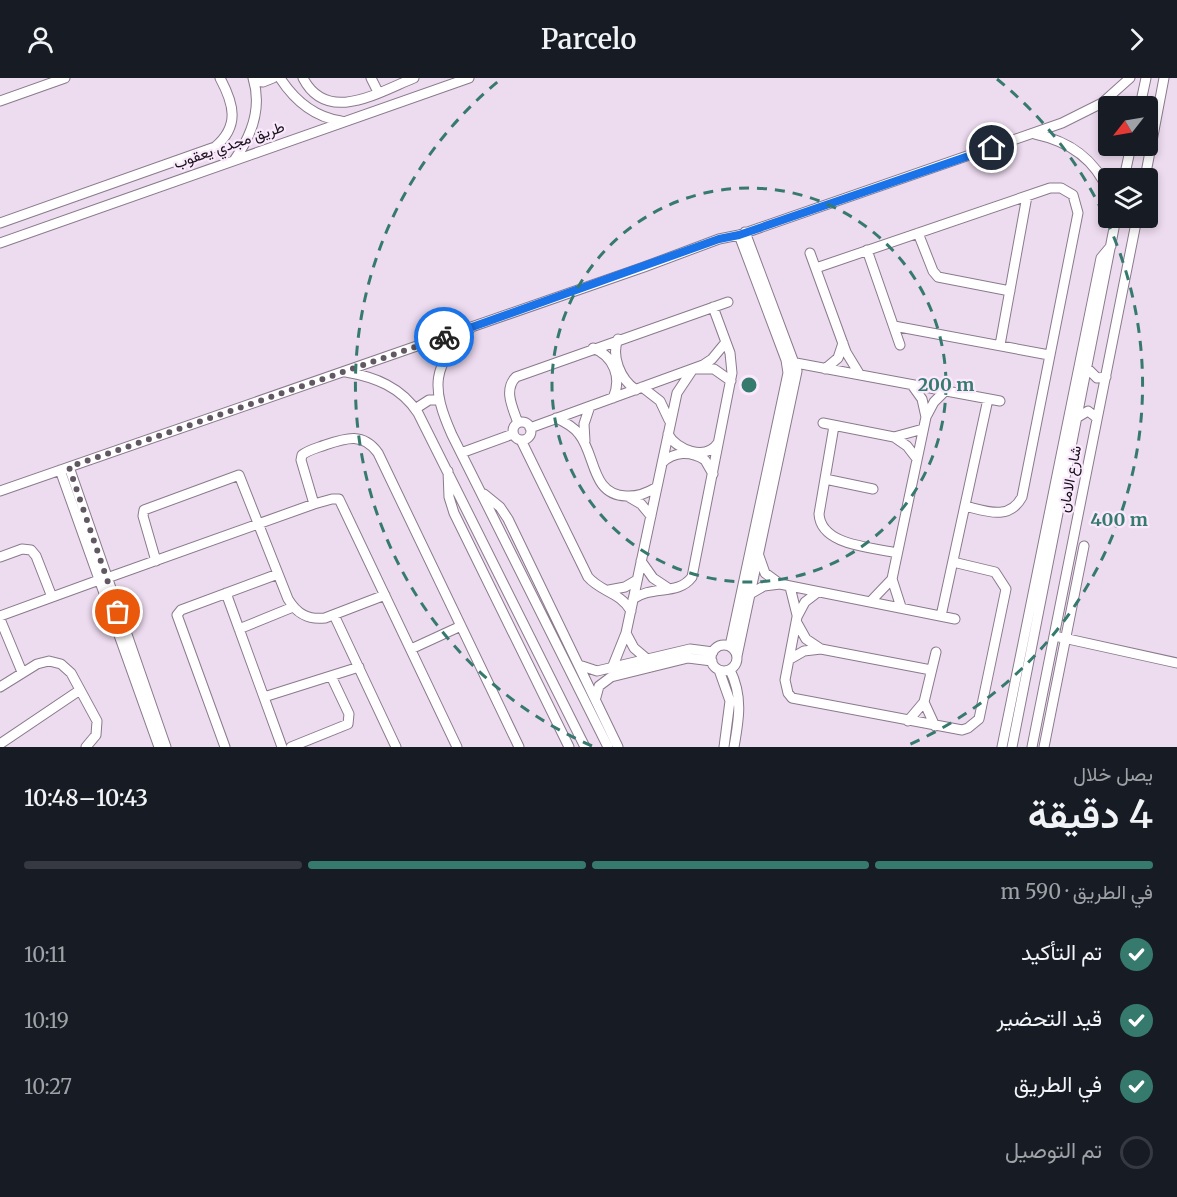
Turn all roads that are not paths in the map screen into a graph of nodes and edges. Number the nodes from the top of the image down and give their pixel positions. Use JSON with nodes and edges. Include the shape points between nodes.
{"nodes":[{"id":1,"x":65,"y":78,"type":"edge"},
{"id":2,"x":220,"y":78,"type":"edge"},
{"id":3,"x":273,"y":78,"type":"edge"},
{"id":4,"x":280,"y":78,"type":"edge"},
{"id":5,"x":303,"y":78,"type":"edge"},
{"id":6,"x":371,"y":78,"type":"edge"},
{"id":7,"x":411,"y":78,"type":"edge"},
{"id":8,"x":469,"y":78,"type":"edge"},
{"id":9,"x":1130,"y":78,"type":"edge"},
{"id":10,"x":1146,"y":78,"type":"edge"},
{"id":11,"x":1164,"y":78,"type":"edge"},
{"id":12,"x":254,"y":80,"type":"edge"},
{"id":13,"x":378,"y":92,"type":"junction"},
{"id":14,"x":1142,"y":96,"type":"edge"},
{"id":15,"x":0,"y":101,"type":"edge"},
{"id":16,"x":343,"y":122,"type":"junction"},
{"id":17,"x":1035,"y":134,"type":"junction"},
{"id":18,"x":235,"y":159,"type":"junction"},
{"id":19,"x":1147,"y":168,"type":"edge"},
{"id":20,"x":1098,"y":174,"type":"edge"},
{"id":21,"x":1027,"y":196,"type":"junction"},
{"id":22,"x":0,"y":224,"type":"edge"},
{"id":23,"x":1114,"y":228,"type":"edge"},
{"id":24,"x":1135,"y":228,"type":"edge"},
{"id":25,"x":918,"y":233,"type":"junction"},
{"id":26,"x":742,"y":234,"type":"junction"},
{"id":27,"x":0,"y":243,"type":"edge"},
{"id":28,"x":1111,"y":246,"type":"junction"},
{"id":29,"x":867,"y":250,"type":"junction"},
{"id":30,"x":810,"y":253,"type":"dead end"},
{"id":31,"x":816,"y":268,"type":"junction"},
{"id":32,"x":1010,"y":291,"type":"junction"},
{"id":33,"x":728,"y":302,"type":"dead end"},
{"id":34,"x":713,"y":307,"type":"junction"},
{"id":35,"x":894,"y":326,"type":"junction"},
{"id":36,"x":472,"y":327,"type":"junction"},
{"id":37,"x":618,"y":339,"type":"junction"},
{"id":38,"x":726,"y":342,"type":"junction"},
{"id":39,"x":843,"y":343,"type":"junction"},
{"id":40,"x":900,"y":345,"type":"dead end"},
{"id":41,"x":1000,"y":345,"type":"junction"},
{"id":42,"x":593,"y":348,"type":"junction"},
{"id":43,"x":1049,"y":355,"type":"junction"},
{"id":44,"x":796,"y":363,"type":"junction"},
{"id":45,"x":693,"y":369,"type":"junction"},
{"id":46,"x":825,"y":369,"type":"junction"},
{"id":47,"x":1088,"y":369,"type":"junction"},
{"id":48,"x":344,"y":371,"type":"junction"},
{"id":49,"x":860,"y":375,"type":"junction"},
{"id":50,"x":1106,"y":377,"type":"junction"},
{"id":51,"x":731,"y":381,"type":"junction"},
{"id":52,"x":912,"y":384,"type":"junction"},
{"id":53,"x":639,"y":388,"type":"junction"},
{"id":54,"x":945,"y":391,"type":"junction"},
{"id":55,"x":613,"y":398,"type":"junction"},
{"id":56,"x":988,"y":399,"type":"junction"},
{"id":57,"x":439,"y":400,"type":"junction"},
{"id":58,"x":1000,"y":401,"type":"dead end"},
{"id":59,"x":590,"y":406,"type":"junction"},
{"id":60,"x":415,"y":409,"type":"junction"},
{"id":61,"x":926,"y":417,"type":"junction"},
{"id":62,"x":1078,"y":417,"type":"junction"},
{"id":63,"x":556,"y":418,"type":"junction"},
{"id":64,"x":1097,"y":418,"type":"junction"},
{"id":65,"x":670,"y":422,"type":"junction"},
{"id":66,"x":518,"y":423,"type":"junction"},
{"id":67,"x":823,"y":423,"type":"dead end"},
{"id":68,"x":834,"y":426,"type":"junction"},
{"id":69,"x":530,"y":428,"type":"junction"},
{"id":70,"x":923,"y":429,"type":"junction"},
{"id":71,"x":513,"y":434,"type":"junction"},
{"id":72,"x":668,"y":434,"type":"junction"},
{"id":73,"x":894,"y":437,"type":"junction"},
{"id":74,"x":521,"y":440,"type":"junction"},
{"id":75,"x":718,"y":443,"type":"junction"},
{"id":76,"x":585,"y":444,"type":"junction"},
{"id":77,"x":462,"y":453,"type":"junction"},
{"id":78,"x":917,"y":459,"type":"junction"},
{"id":79,"x":662,"y":463,"type":"junction"},
{"id":80,"x":65,"y":469,"type":"junction"},
{"id":81,"x":448,"y":469,"type":"junction"},
{"id":82,"x":713,"y":474,"type":"junction"},
{"id":83,"x":825,"y":479,"type":"junction"},
{"id":84,"x":657,"y":487,"type":"junction"},
{"id":85,"x":873,"y":489,"type":"dead end"},
{"id":86,"x":0,"y":491,"type":"edge"},
{"id":87,"x":482,"y":493,"type":"junction"},
{"id":88,"x":627,"y":496,"type":"junction"},
{"id":89,"x":314,"y":504,"type":"junction"},
{"id":90,"x":965,"y":506,"type":"junction"},
{"id":91,"x":651,"y":516,"type":"junction"},
{"id":92,"x":259,"y":524,"type":"junction"},
{"id":93,"x":1084,"y":546,"type":"dead end"},
{"id":94,"x":897,"y":554,"type":"junction"},
{"id":95,"x":759,"y":555,"type":"junction"},
{"id":96,"x":0,"y":557,"type":"edge"},
{"id":97,"x":156,"y":561,"type":"junction"},
{"id":98,"x":641,"y":561,"type":"junction"},
{"id":99,"x":953,"y":562,"type":"junction"},
{"id":100,"x":1043,"y":569,"type":"junction"},
{"id":101,"x":279,"y":574,"type":"junction"},
{"id":102,"x":103,"y":579,"type":"junction"},
{"id":103,"x":892,"y":579,"type":"junction"},
{"id":104,"x":637,"y":580,"type":"junction"},
{"id":105,"x":780,"y":584,"type":"junction"},
{"id":106,"x":790,"y":587,"type":"junction"},
{"id":107,"x":604,"y":589,"type":"junction"},
{"id":108,"x":670,"y":589,"type":"junction"},
{"id":109,"x":818,"y":592,"type":"junction"},
{"id":110,"x":226,"y":593,"type":"junction"},
{"id":111,"x":750,"y":594,"type":"junction"},
{"id":112,"x":385,"y":595,"type":"junction"},
{"id":113,"x":52,"y":597,"type":"junction"},
{"id":114,"x":633,"y":600,"type":"junction"},
{"id":115,"x":871,"y":601,"type":"junction"},
{"id":116,"x":293,"y":607,"type":"junction"},
{"id":117,"x":901,"y":607,"type":"junction"},
{"id":118,"x":631,"y":611,"type":"junction"},
{"id":119,"x":334,"y":615,"type":"junction"},
{"id":120,"x":941,"y":616,"type":"junction"},
{"id":121,"x":0,"y":618,"type":"edge"},
{"id":122,"x":557,"y":619,"type":"junction"},
{"id":123,"x":955,"y":619,"type":"dead end"},
{"id":124,"x":797,"y":620,"type":"junction"},
{"id":125,"x":547,"y":624,"type":"junction"},
{"id":126,"x":461,"y":626,"type":"junction"},
{"id":127,"x":239,"y":629,"type":"junction"},
{"id":128,"x":626,"y":633,"type":"junction"},
{"id":129,"x":1054,"y":636,"type":"junction"},
{"id":130,"x":1065,"y":639,"type":"junction"},
{"id":131,"x":730,"y":646,"type":"junction"},
{"id":132,"x":411,"y":649,"type":"junction"},
{"id":133,"x":821,"y":649,"type":"junction"},
{"id":134,"x":936,"y":652,"type":"dead end"},
{"id":135,"x":737,"y":656,"type":"junction"},
{"id":136,"x":712,"y":657,"type":"junction"},
{"id":137,"x":647,"y":659,"type":"junction"},
{"id":138,"x":790,"y":659,"type":"junction"},
{"id":139,"x":1177,"y":663,"type":"edge"},
{"id":140,"x":581,"y":666,"type":"junction"},
{"id":141,"x":358,"y":667,"type":"junction"},
{"id":142,"x":612,"y":668,"type":"junction"},
{"id":143,"x":719,"y":670,"type":"junction"},
{"id":144,"x":730,"y":670,"type":"junction"},
{"id":145,"x":932,"y":670,"type":"junction"},
{"id":146,"x":22,"y":672,"type":"junction"},
{"id":147,"x":332,"y":676,"type":"junction"},
{"id":148,"x":0,"y":687,"type":"edge"},
{"id":149,"x":80,"y":690,"type":"junction"},
{"id":150,"x":264,"y":697,"type":"junction"},
{"id":151,"x":596,"y":697,"type":"junction"},
{"id":152,"x":924,"y":702,"type":"junction"},
{"id":153,"x":908,"y":721,"type":"junction"},
{"id":154,"x":935,"y":726,"type":"junction"},
{"id":155,"x":606,"y":730,"type":"junction"},
{"id":156,"x":0,"y":744,"type":"edge"},
{"id":157,"x":1013,"y":744,"type":"edge"},
{"id":158,"x":1032,"y":746,"type":"edge"},
{"id":159,"x":86,"y":747,"type":"edge"},
{"id":160,"x":159,"y":747,"type":"edge"},
{"id":161,"x":166,"y":747,"type":"edge"},
{"id":162,"x":225,"y":747,"type":"edge"},
{"id":163,"x":282,"y":747,"type":"edge"},
{"id":164,"x":291,"y":747,"type":"edge"},
{"id":165,"x":396,"y":747,"type":"edge"},
{"id":166,"x":457,"y":747,"type":"edge"},
{"id":167,"x":519,"y":747,"type":"edge"},
{"id":168,"x":569,"y":747,"type":"edge"},
{"id":169,"x":585,"y":747,"type":"edge"},
{"id":170,"x":608,"y":747,"type":"edge"},
{"id":171,"x":618,"y":747,"type":"edge"},
{"id":172,"x":724,"y":747,"type":"edge"},
{"id":173,"x":734,"y":747,"type":"edge"},
{"id":174,"x":1002,"y":747,"type":"edge"},
{"id":175,"x":1044,"y":747,"type":"edge"}],
"edges":[{"from":1,"to":15,"type":"street"},
{"from":2,"to":22,"type":"street","via":[[234,112],[229,132],[214,147]]},
{"from":3,"to":12,"type":"street"},
{"from":4,"to":16,"type":"street","via":[[306,108]]},
{"from":5,"to":13,"type":"street","via":[[318,97],[335,104]]},
{"from":6,"to":13,"type":"street"},
{"from":7,"to":13,"type":"street"},
{"from":8,"to":16,"type":"street","name":"طريق مجدي يعقوب"},
{"from":9,"to":17,"type":"street","via":[[1089,111]]},
{"from":10,"to":14,"type":"street"},
{"from":11,"to":19,"type":"street"},
{"from":12,"to":18,"type":"street","via":[[253,123]]},
{"from":16,"to":18,"type":"street","name":"طريق مجدي يعقوب"},
{"from":17,"to":20,"type":"street","via":[[1077,151]]},
{"from":17,"to":26,"type":"street"},
{"from":18,"to":27,"type":"street","name":"طريق مجدي يعقوب"},
{"from":21,"to":25,"type":"street"},
{"from":21,"to":32,"type":"street"},
{"from":21,"to":43,"type":"street","via":[[1061,188],[1073,195],[1078,206]]},
{"from":23,"to":28,"type":"street","name":"شارع الامان"},
{"from":24,"to":50,"type":"street","name":"شارع الامان"},
{"from":25,"to":29,"type":"street"},
{"from":25,"to":32,"type":"street","via":[[938,277]]},
{"from":26,"to":36,"type":"street"},
{"from":26,"to":44,"type":"street"},
{"from":26,"to":131,"type":"street","via":[[788,373]]},
{"from":28,"to":47,"type":"street","name":"شارع الامان"},
{"from":28,"to":100,"type":"street","via":[[1101,258]]},
{"from":29,"to":31,"type":"street"},
{"from":29,"to":35,"type":"street"},
{"from":30,"to":31,"type":"street"},
{"from":31,"to":39,"type":"street"},
{"from":32,"to":41,"type":"street"},
{"from":33,"to":34,"type":"street"},
{"from":34,"to":37,"type":"street"},
{"from":34,"to":38,"type":"street"},
{"from":35,"to":40,"type":"street"},
{"from":35,"to":41,"type":"street"},
{"from":36,"to":48,"type":"street"},
{"from":36,"to":57,"type":"street","via":[[440,364]]},
{"from":37,"to":42,"type":"street"},
{"from":37,"to":53,"type":"street","via":[[616,358],[625,380]]},
{"from":38,"to":45,"type":"street","via":[[712,358]]},
{"from":38,"to":51,"type":"street","via":[[732,365]]},
{"from":39,"to":46,"type":"street","via":[[838,358]]},
{"from":39,"to":49,"type":"street"},
{"from":41,"to":43,"type":"street"},
{"from":42,"to":55,"type":"street","via":[[611,360],[617,377]]},
{"from":42,"to":66,"type":"street","via":[[516,376],[509,394]]},
{"from":43,"to":90,"type":"street","via":[[1019,503],[999,514]]},
{"from":44,"to":46,"type":"street"},
{"from":44,"to":95,"type":"street","via":[[796,380]]},
{"from":45,"to":51,"type":"street","via":[[714,369]]},
{"from":45,"to":53,"type":"street"},
{"from":45,"to":65,"type":"street","via":[[677,393]]},
{"from":46,"to":49,"type":"street"},
{"from":47,"to":50,"type":"street","via":[[1097,378]]},
{"from":47,"to":62,"type":"street","name":"شارع الامان"},
{"from":48,"to":60,"type":"street","via":[[379,380]]},
{"from":48,"to":80,"type":"street"},
{"from":49,"to":52,"type":"street"},
{"from":50,"to":64,"type":"street","name":"شارع الامان"},
{"from":51,"to":75,"type":"street"},
{"from":52,"to":54,"type":"street"},
{"from":52,"to":61,"type":"street","via":[[922,399]]},
{"from":53,"to":55,"type":"street"},
{"from":53,"to":65,"type":"street","via":[[660,401]]},
{"from":54,"to":56,"type":"street"},
{"from":54,"to":61,"type":"street"},
{"from":55,"to":59,"type":"street"},
{"from":56,"to":58,"type":"street"},
{"from":56,"to":90,"type":"street"},
{"from":57,"to":60,"type":"street","via":[[429,400]]},
{"from":57,"to":77,"type":"street"},
{"from":59,"to":63,"type":"street"},
{"from":59,"to":76,"type":"street","via":[[584,424]]},
{"from":60,"to":81,"type":"street"},
{"from":61,"to":70,"type":"street"},
{"from":62,"to":64,"type":"street","via":[[1088,411]]},
{"from":62,"to":100,"type":"street","name":"شارع الامان"},
{"from":63,"to":69,"type":"street"},
{"from":63,"to":76,"type":"street","via":[[574,427]]},
{"from":64,"to":129,"type":"street","name":"شارع الامان"},
{"from":65,"to":72,"type":"street"},
{"from":66,"to":69,"type":"street"},
{"from":66,"to":71,"type":"street"},
{"from":67,"to":68,"type":"street"},
{"from":68,"to":73,"type":"street"},
{"from":68,"to":83,"type":"street"},
{"from":69,"to":74,"type":"street","via":[[528,437]]},
{"from":70,"to":73,"type":"street"},
{"from":70,"to":78,"type":"street"},
{"from":71,"to":74,"type":"street"},
{"from":71,"to":77,"type":"street"},
{"from":72,"to":75,"type":"street","via":[[678,446],[702,452],[712,450]]},
{"from":72,"to":79,"type":"street"},
{"from":73,"to":78,"type":"street"},
{"from":74,"to":107,"type":"street","via":[[588,577]]},
{"from":75,"to":82,"type":"street"},
{"from":76,"to":88,"type":"street","via":[[599,481],[611,493]]},
{"from":77,"to":87,"type":"street"},
{"from":78,"to":94,"type":"street"},
{"from":79,"to":82,"type":"street","via":[[681,453],[705,460]]},
{"from":79,"to":84,"type":"street"},
{"from":80,"to":86,"type":"street"},
{"from":80,"to":102,"type":"street"},
{"from":81,"to":168,"type":"street","via":[[454,513]]},
{"from":81,"to":169,"type":"street"},
{"from":82,"to":108,"type":"street","via":[[692,577],[685,585]]},
{"from":83,"to":85,"type":"street"},
{"from":83,"to":94,"type":"street","via":[[819,513],[824,531],[834,538]]},
{"from":84,"to":88,"type":"street","via":[[643,495]]},
{"from":84,"to":91,"type":"street"},
{"from":87,"to":122,"type":"street","via":[[508,519]]},
{"from":87,"to":125,"type":"street"},
{"from":88,"to":91,"type":"street"},
{"from":89,"to":92,"type":"street"},
{"from":89,"to":112,"type":"street","via":[[332,499],[342,502]]},
{"from":89,"to":126,"type":"street","via":[[302,454],[345,438],[370,443]]},
{"from":90,"to":99,"type":"street"},
{"from":91,"to":98,"type":"street"},
{"from":92,"to":97,"type":"street"},
{"from":92,"to":97,"type":"street","via":[[243,479],[234,476],[144,510]]},
{"from":92,"to":101,"type":"street"},
{"from":93,"to":130,"type":"street"},
{"from":94,"to":103,"type":"street"},
{"from":95,"to":105,"type":"street","via":[[765,573]]},
{"from":95,"to":111,"type":"street"},
{"from":96,"to":113,"type":"street","via":[[31,550]]},
{"from":97,"to":102,"type":"street"},
{"from":98,"to":104,"type":"street"},
{"from":98,"to":108,"type":"street","via":[[653,578]]},
{"from":99,"to":120,"type":"street"},
{"from":99,"to":154,"type":"street","via":[[995,572],[1006,590],[979,719],[962,730]]},
{"from":100,"to":157,"type":"street","name":"شارع الامان"},
{"from":100,"to":174,"type":"street"},
{"from":101,"to":110,"type":"street"},
{"from":101,"to":116,"type":"street"},
{"from":102,"to":113,"type":"street"},
{"from":102,"to":160,"type":"street"},
{"from":102,"to":161,"type":"street"},
{"from":103,"to":115,"type":"street"},
{"from":103,"to":117,"type":"street"},
{"from":104,"to":107,"type":"street","via":[[625,587]]},
{"from":104,"to":114,"type":"street"},
{"from":105,"to":106,"type":"street"},
{"from":105,"to":111,"type":"street","via":[[764,586]]},
{"from":106,"to":109,"type":"street"},
{"from":106,"to":124,"type":"street"},
{"from":107,"to":118,"type":"street","via":[[622,599]]},
{"from":108,"to":114,"type":"street","via":[[650,590]]},
{"from":109,"to":115,"type":"street"},
{"from":109,"to":124,"type":"street","via":[[804,602]]},
{"from":110,"to":127,"type":"street"},
{"from":110,"to":162,"type":"street","via":[[177,615]]},
{"from":111,"to":135,"type":"street"},
{"from":112,"to":119,"type":"street"},
{"from":112,"to":132,"type":"street"},
{"from":113,"to":121,"type":"street"},
{"from":114,"to":118,"type":"street"},
{"from":115,"to":117,"type":"street"},
{"from":116,"to":119,"type":"street","via":[[316,619]]},
{"from":116,"to":127,"type":"street"},
{"from":117,"to":120,"type":"street"},
{"from":118,"to":128,"type":"street"},
{"from":119,"to":141,"type":"street"},
{"from":120,"to":123,"type":"street"},
{"from":121,"to":146,"type":"street"},
{"from":122,"to":125,"type":"street"},
{"from":122,"to":140,"type":"street"},
{"from":124,"to":133,"type":"street","via":[[806,639]]},
{"from":124,"to":138,"type":"street"},
{"from":125,"to":155,"type":"street"},
{"from":126,"to":132,"type":"street"},
{"from":126,"to":167,"type":"street"},
{"from":127,"to":150,"type":"street"},
{"from":128,"to":137,"type":"street","via":[[634,648]]},
{"from":128,"to":142,"type":"street"},
{"from":129,"to":130,"type":"street"},
{"from":129,"to":158,"type":"street","name":"شارع الامان"},
{"from":130,"to":139,"type":"street"},
{"from":130,"to":175,"type":"street"},
{"from":131,"to":135,"type":"street"},
{"from":131,"to":136,"type":"street","via":[[720,646]]},
{"from":132,"to":166,"type":"street"},
{"from":133,"to":138,"type":"street","via":[[804,651]]},
{"from":133,"to":145,"type":"street"},
{"from":134,"to":145,"type":"street"},
{"from":135,"to":144,"type":"street"},
{"from":136,"to":137,"type":"street","via":[[690,649]]},
{"from":136,"to":143,"type":"street"},
{"from":136,"to":151,"type":"street","via":[[688,658],[611,677],[599,686]]},
{"from":137,"to":142,"type":"street"},
{"from":138,"to":153,"type":"street","via":[[786,687],[792,698]]},
{"from":140,"to":142,"type":"street","via":[[590,671]]},
{"from":140,"to":151,"type":"street"},
{"from":141,"to":147,"type":"street"},
{"from":141,"to":165,"type":"street"},
{"from":143,"to":144,"type":"street"},
{"from":143,"to":172,"type":"street","via":[[730,701]]},
{"from":144,"to":173,"type":"street","via":[[740,701]]},
{"from":145,"to":152,"type":"street"},
{"from":146,"to":148,"type":"street"},
{"from":146,"to":149,"type":"street","via":[[43,662],[55,662],[71,673]]},
{"from":147,"to":150,"type":"street"},
{"from":147,"to":164,"type":"street","via":[[349,714],[348,724]]},
{"from":149,"to":156,"type":"street"},
{"from":149,"to":159,"type":"street","via":[[97,721],[96,735]]},
{"from":150,"to":163,"type":"street"},
{"from":151,"to":155,"type":"street"},
{"from":152,"to":153,"type":"street"},
{"from":152,"to":154,"type":"street"},
{"from":153,"to":154,"type":"street"},
{"from":155,"to":170,"type":"street"},
{"from":155,"to":171,"type":"street"},
{"from":157,"to":158,"type":"street"}]}
